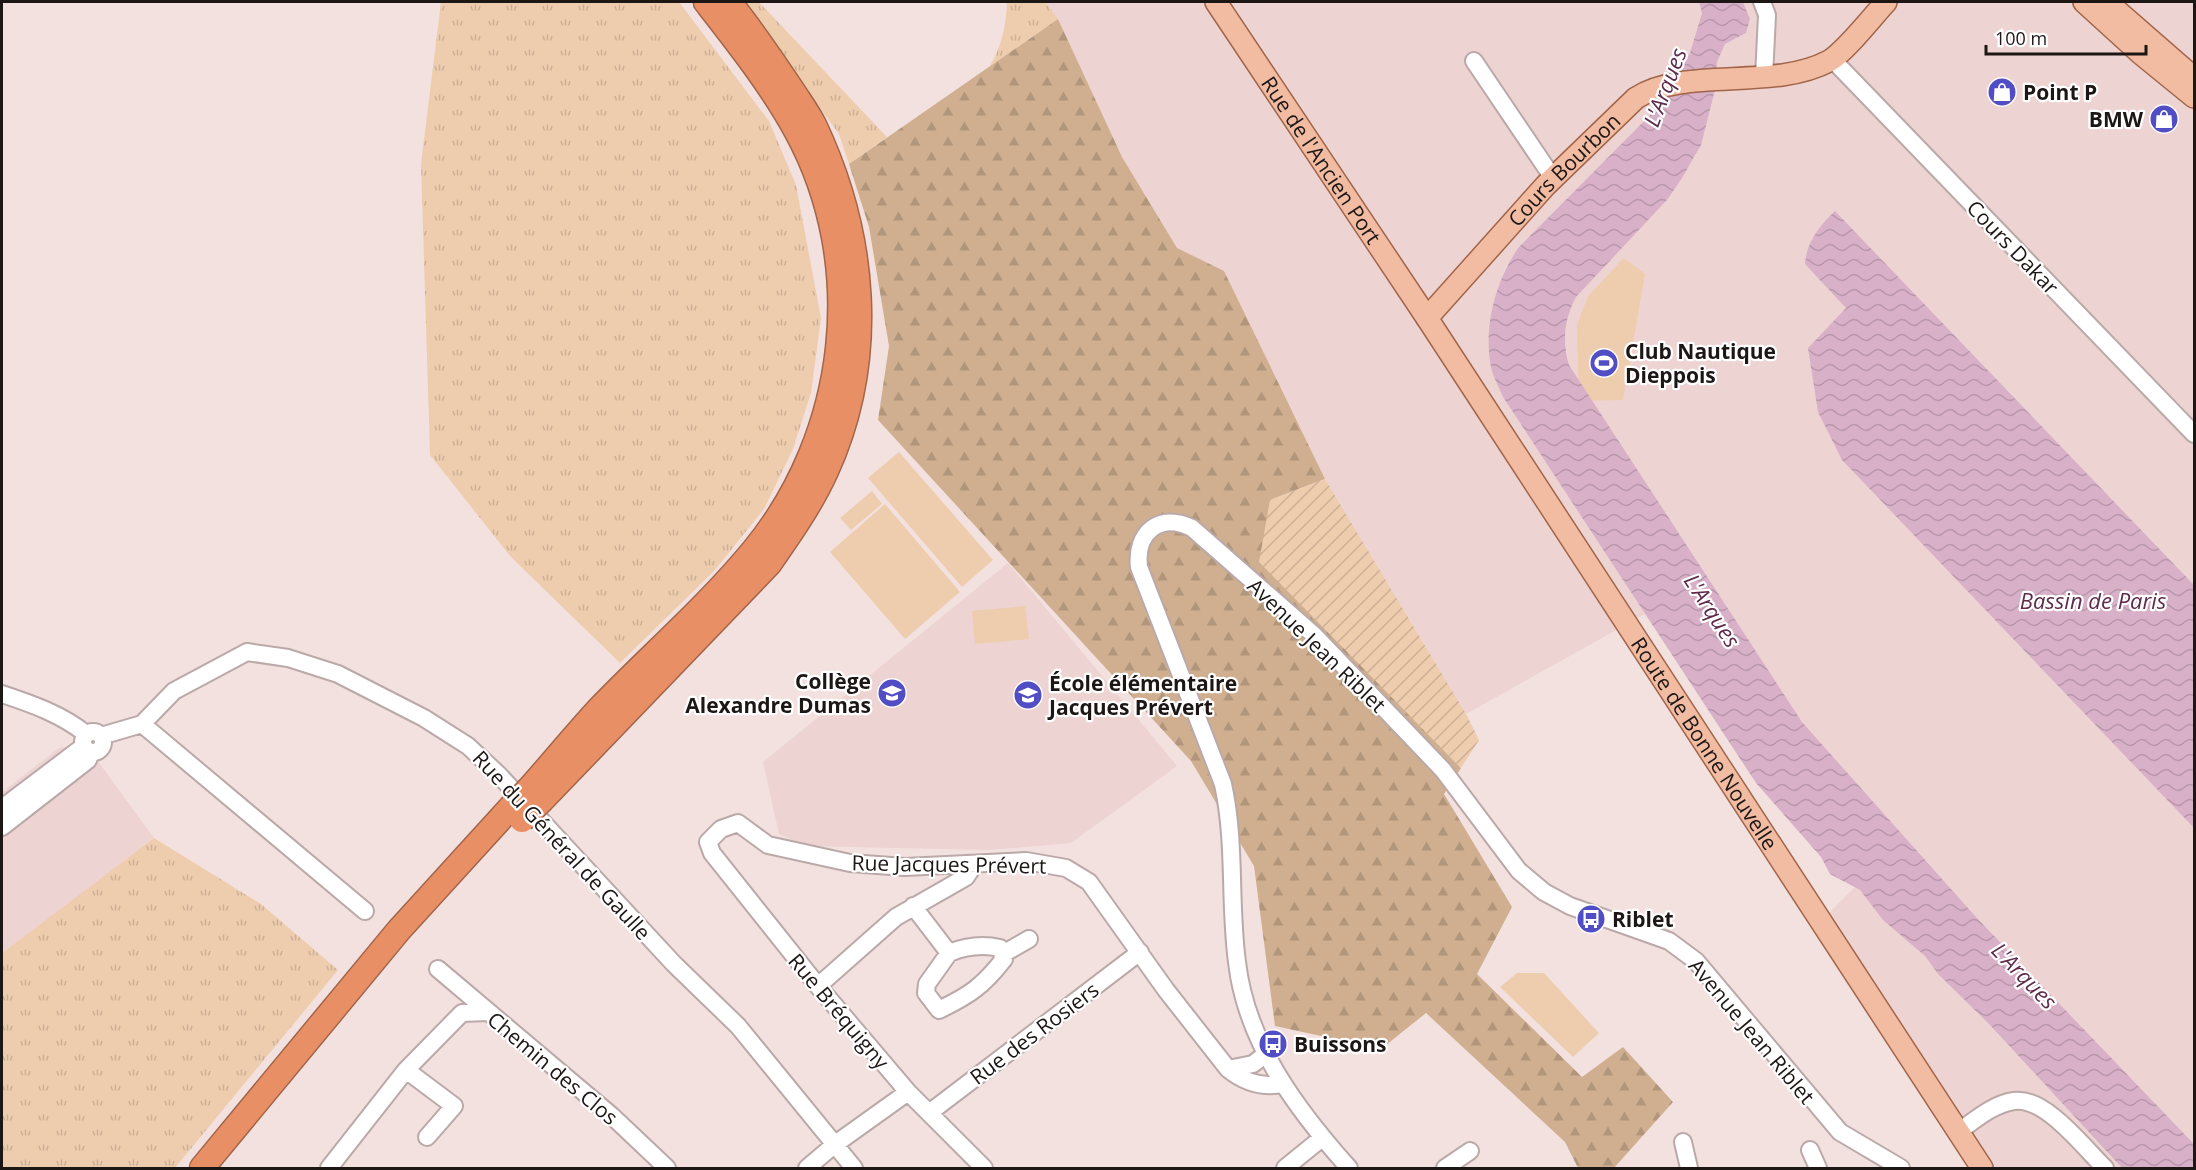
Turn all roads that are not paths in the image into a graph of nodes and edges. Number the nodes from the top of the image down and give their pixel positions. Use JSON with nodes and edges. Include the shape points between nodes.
{"nodes":[{"id":1,"x":706,"y":2,"type":"edge"},
{"id":2,"x":729,"y":2,"type":"edge"},
{"id":3,"x":1216,"y":2,"type":"edge"},
{"id":4,"x":1762,"y":2,"type":"edge"},
{"id":5,"x":1886,"y":2,"type":"edge"},
{"id":6,"x":2084,"y":2,"type":"edge"},
{"id":7,"x":2107,"y":2,"type":"edge"},
{"id":8,"x":1832,"y":60,"type":"junction"},
{"id":9,"x":1474,"y":61,"type":"dead end"},
{"id":10,"x":1764,"y":77,"type":"junction"},
{"id":11,"x":2194,"y":78,"type":"edge"},
{"id":12,"x":2194,"y":98,"type":"edge"},
{"id":13,"x":1553,"y":178,"type":"junction"},
{"id":14,"x":1427,"y":318,"type":"junction"},
{"id":15,"x":2194,"y":434,"type":"edge"},
{"id":16,"x":2,"y":694,"type":"edge"},
{"id":17,"x":142,"y":724,"type":"junction"},
{"id":18,"x":91,"y":742,"type":"junction"},
{"id":19,"x":535,"y":795,"type":"junction"},
{"id":20,"x":2,"y":808,"type":"edge"},
{"id":21,"x":517,"y":814,"type":"junction"},
{"id":22,"x":2,"y":827,"type":"edge"},
{"id":23,"x":708,"y":842,"type":"joint"},
{"id":24,"x":974,"y":865,"type":"junction"},
{"id":25,"x":914,"y":906,"type":"junction"},
{"id":26,"x":365,"y":911,"type":"dead end"},
{"id":27,"x":1029,"y":939,"type":"dead end"},
{"id":28,"x":1140,"y":952,"type":"junction"},
{"id":29,"x":949,"y":953,"type":"junction"},
{"id":30,"x":1004,"y":954,"type":"junction"},
{"id":31,"x":438,"y":969,"type":"dead end"},
{"id":32,"x":818,"y":986,"type":"junction"},
{"id":33,"x":487,"y":1012,"type":"junction"},
{"id":34,"x":1266,"y":1054,"type":"junction"},
{"id":35,"x":1228,"y":1069,"type":"junction"},
{"id":36,"x":406,"y":1070,"type":"junction"},
{"id":37,"x":1283,"y":1084,"type":"junction"},
{"id":38,"x":908,"y":1092,"type":"junction"},
{"id":39,"x":929,"y":1113,"type":"junction"},
{"id":40,"x":1958,"y":1132,"type":"junction"},
{"id":41,"x":427,"y":1137,"type":"dead end"},
{"id":42,"x":1322,"y":1138,"type":"junction"},
{"id":43,"x":1683,"y":1142,"type":"dead end"},
{"id":44,"x":834,"y":1145,"type":"junction"},
{"id":45,"x":1810,"y":1150,"type":"dead end"},
{"id":46,"x":1470,"y":1151,"type":"dead end"},
{"id":47,"x":1882,"y":1164,"type":"edge"},
{"id":48,"x":202,"y":1168,"type":"edge"},
{"id":49,"x":222,"y":1168,"type":"edge"},
{"id":50,"x":329,"y":1168,"type":"edge"},
{"id":51,"x":667,"y":1168,"type":"edge"},
{"id":52,"x":807,"y":1168,"type":"edge"},
{"id":53,"x":854,"y":1168,"type":"edge"},
{"id":54,"x":984,"y":1168,"type":"edge"},
{"id":55,"x":1285,"y":1168,"type":"edge"},
{"id":56,"x":1349,"y":1168,"type":"edge"},
{"id":57,"x":1445,"y":1168,"type":"edge"},
{"id":58,"x":1689,"y":1168,"type":"edge"},
{"id":59,"x":1818,"y":1168,"type":"edge"},
{"id":60,"x":1901,"y":1168,"type":"edge"},
{"id":61,"x":1982,"y":1168,"type":"edge"},
{"id":62,"x":2105,"y":1168,"type":"edge"}],
"edges":[{"from":1,"to":19,"type":"highway","via":[[742,48],[797,133],[826,202],[837,255],[841,315],[837,366],[826,417],[807,463],[782,510],[754,550],[600,709]]},
{"from":2,"to":19,"type":"highway","via":[[758,38],[813,123],[843,196],[855,253],[861,315],[856,370],[844,423],[815,491],[769,564]]},
{"from":3,"to":14,"type":"main road","name":"Rue de l'Ancien Port"},
{"from":4,"to":10,"type":"street","via":[[1767,15]]},
{"from":5,"to":8,"type":"main road","name":"Cours Bourbon"},
{"from":6,"to":12,"type":"main road"},
{"from":7,"to":11,"type":"main road"},
{"from":8,"to":10,"type":"main road","name":"Cours Bourbon","via":[[1815,68]]},
{"from":8,"to":15,"type":"street","name":"Cours Dakar"},
{"from":9,"to":13,"type":"street"},
{"from":10,"to":13,"type":"main road","name":"Cours Bourbon","via":[[1648,90]]},
{"from":13,"to":14,"type":"main road","name":"Cours Bourbon"},
{"from":14,"to":40,"type":"main road","name":"Route de Bonne Nouvelle"},
{"from":16,"to":18,"type":"street","via":[[64,718]]},
{"from":17,"to":18,"type":"street"},
{"from":17,"to":26,"type":"street"},
{"from":17,"to":44,"type":"street","name":"Rue du Général de Gaulle","via":[[174,691],[247,652],[288,658],[338,674],[424,718],[468,746],[498,774],[674,964],[738,1026]]},
{"from":18,"to":20,"type":"street"},
{"from":18,"to":22,"type":"street","via":[[88,760]]},
{"from":19,"to":21,"type":"highway","bridge":true},
{"from":21,"to":48,"type":"highway","via":[[399,930]]},
{"from":21,"to":49,"type":"highway"},
{"from":23,"to":24,"type":"street","name":"Rue Jacques Prévert","via":[[721,829],[738,823],[768,845],[850,863],[905,867]]},
{"from":23,"to":32,"type":"street","name":"Rue Bréquigny","via":[[718,862]]},
{"from":24,"to":25,"type":"street","via":[[966,877]]},
{"from":24,"to":28,"type":"street","name":"Rue Jacques Prévert","via":[[1026,861],[1066,868],[1089,882]]},
{"from":25,"to":29,"type":"street"},
{"from":25,"to":32,"type":"street","via":[[858,948]]},
{"from":27,"to":30,"type":"street"},
{"from":28,"to":35,"type":"street","name":"Rue Jacques Prévert"},
{"from":28,"to":39,"type":"street","name":"Rue des Rosiers"},
{"from":29,"to":30,"type":"street","via":[[985,945],[1000,948]]},
{"from":29,"to":30,"type":"street","via":[[927,984],[926,993],[939,1010],[972,994],[988,980]]},
{"from":31,"to":33,"type":"street","name":"Chemin des Clos"},
{"from":32,"to":38,"type":"street","name":"Rue Bréquigny"},
{"from":33,"to":36,"type":"street","via":[[462,1012]]},
{"from":33,"to":51,"type":"street","name":"Chemin des Clos","via":[[612,1116]]},
{"from":34,"to":35,"type":"street","via":[[1253,1064]]},
{"from":34,"to":37,"type":"street","name":"Avenue Jean Riblet"},
{"from":34,"to":47,"type":"street","name":"Avenue Jean Riblet","via":[[1237,963],[1229,815],[1223,784],[1139,567],[1142,541],[1150,529],[1164,523],[1181,522],[1192,528],[1314,635],[1443,770],[1519,871],[1544,892],[1570,906],[1659,937],[1696,961],[1840,1132]]},
{"from":35,"to":37,"type":"street","name":"Rue Jacques Prévert","via":[[1240,1079],[1269,1087]]},
{"from":36,"to":41,"type":"street","via":[[453,1106]]},
{"from":36,"to":50,"type":"street"},
{"from":37,"to":42,"type":"street","name":"Avenue Jean Riblet"},
{"from":38,"to":39,"type":"street","name":"Rue Bréquigny"},
{"from":38,"to":44,"type":"street"},
{"from":39,"to":54,"type":"street","name":"Rue Bréquigny"},
{"from":40,"to":61,"type":"main road","name":"Route de Bonne Nouvelle"},
{"from":40,"to":62,"type":"street","via":[[1992,1108],[2016,1100],[2051,1114]]},
{"from":42,"to":55,"type":"street"},
{"from":42,"to":56,"type":"street","name":"Avenue Jean Riblet"},
{"from":43,"to":58,"type":"street"},
{"from":44,"to":52,"type":"street"},
{"from":44,"to":53,"type":"street","name":"Rue du Général de Gaulle"},
{"from":45,"to":59,"type":"street"},
{"from":46,"to":57,"type":"street"},
{"from":47,"to":60,"type":"street","name":"Avenue Jean Riblet"}]}
